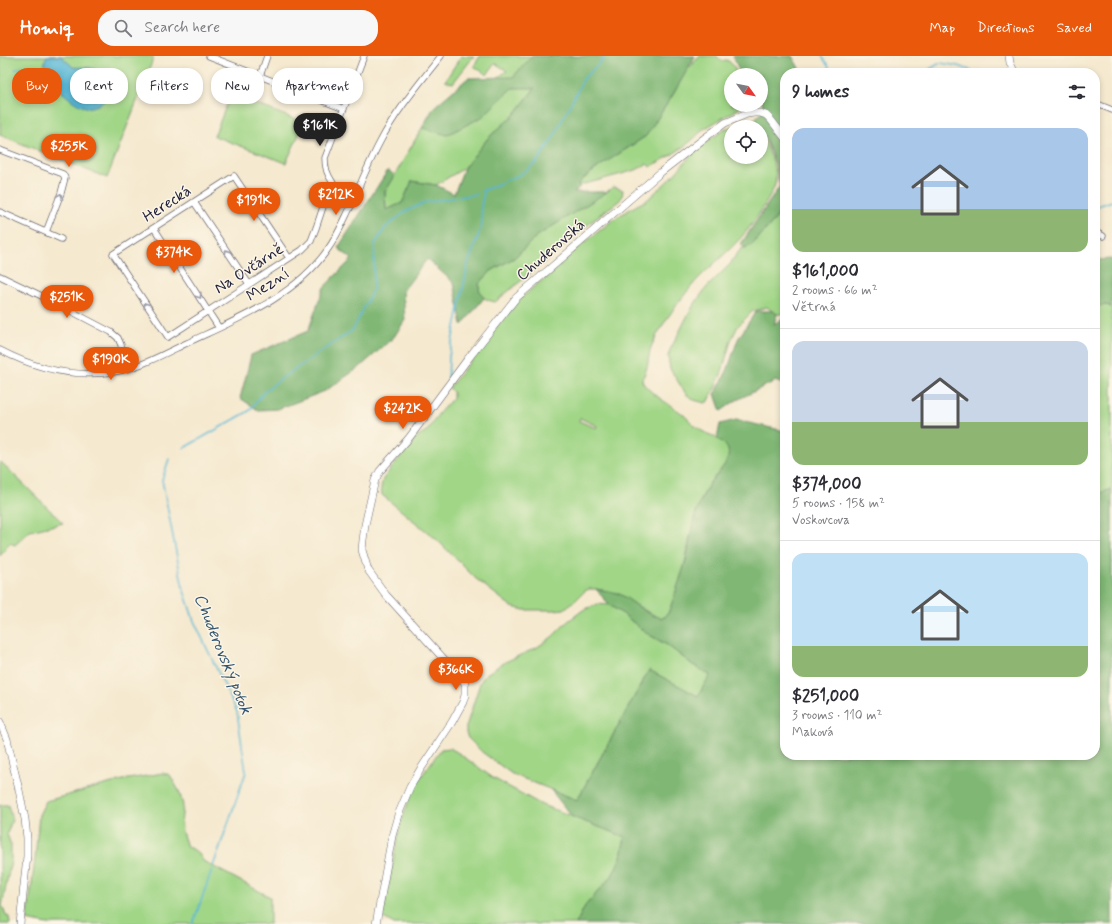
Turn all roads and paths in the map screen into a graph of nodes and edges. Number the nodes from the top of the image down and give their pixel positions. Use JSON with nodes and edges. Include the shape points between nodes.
{"nodes":[{"id":1,"x":209,"y":56,"type":"edge"},
{"id":2,"x":267,"y":56,"type":"edge"},
{"id":3,"x":364,"y":56,"type":"edge"},
{"id":4,"x":441,"y":56,"type":"edge"},
{"id":5,"x":1009,"y":56,"type":"edge"},
{"id":6,"x":240,"y":68,"type":"edge"},
{"id":7,"x":263,"y":68,"type":"edge"},
{"id":8,"x":1012,"y":68,"type":"edge"},
{"id":9,"x":264,"y":78,"type":"edge"},
{"id":10,"x":1100,"y":105,"type":"edge"},
{"id":11,"x":344,"y":109,"type":"junction"},
{"id":12,"x":1112,"y":110,"type":"edge"},
{"id":13,"x":780,"y":132,"type":"edge"},
{"id":14,"x":0,"y":150,"type":"edge"},
{"id":15,"x":194,"y":202,"type":"junction"},
{"id":16,"x":0,"y":212,"type":"edge"},
{"id":17,"x":154,"y":228,"type":"junction"},
{"id":18,"x":46,"y":232,"type":"junction"},
{"id":19,"x":60,"y":239,"type":"dead end"},
{"id":20,"x":289,"y":258,"type":"junction"},
{"id":21,"x":0,"y":276,"type":"edge"},
{"id":22,"x":248,"y":284,"type":"junction"},
{"id":23,"x":209,"y":311,"type":"junction"},
{"id":24,"x":219,"y":328,"type":"junction"},
{"id":25,"x":168,"y":337,"type":"joint"},
{"id":26,"x":0,"y":350,"type":"edge"},
{"id":27,"x":126,"y":369,"type":"junction"},
{"id":28,"x":0,"y":722,"type":"edge"},
{"id":29,"x":20,"y":924,"type":"edge"},
{"id":30,"x":376,"y":924,"type":"edge"}],
"edges":[{"from":1,"to":6,"type":"street"},
{"from":2,"to":7,"type":"street"},
{"from":3,"to":11,"type":"street"},
{"from":4,"to":24,"type":"street","name":"Mezní","via":[[410,94],[380,142],[340,230],[315,265],[297,283],[278,296]]},
{"from":5,"to":8,"type":"street"},
{"from":9,"to":11,"type":"street"},
{"from":10,"to":12,"type":"street"},
{"from":11,"to":20,"type":"street","name":"Na Ovčárně","via":[[325,158],[325,167],[333,182],[311,241]]},
{"from":13,"to":30,"type":"street","name":"Chuderovská","via":[[766,115],[747,114],[725,123],[660,173],[516,298],[375,480],[362,540],[368,570],[386,595],[465,683],[465,695],[458,711],[410,787],[398,815]]},
{"from":18,"to":14,"type":"street","one_way":true,"via":[[61,193],[65,178],[63,174]]},
{"from":15,"to":17,"type":"street","name":"Herecká"},
{"from":15,"to":20,"type":"street","name":"Herecká","via":[[234,176]]},
{"from":22,"to":15,"type":"street","one_way":true},
{"from":16,"to":18,"type":"street"},
{"from":17,"to":23,"type":"street","one_way":true},
{"from":25,"to":17,"type":"street","name":"Herecká","one_way":true,"via":[[113,254]]},
{"from":18,"to":19,"type":"street"},
{"from":20,"to":22,"type":"street","name":"Na Ovčárně"},
{"from":21,"to":27,"type":"street","via":[[111,332],[121,345]]},
{"from":22,"to":23,"type":"street","name":"Na Ovčárně"},
{"from":23,"to":24,"type":"street"},
{"from":23,"to":25,"type":"street","name":"Na Ovčárně"},
{"from":24,"to":27,"type":"street","name":"Mezní","via":[[156,358]]},
{"from":26,"to":27,"type":"street","name":"Mezní","via":[[21,361],[52,370],[93,374]]},
{"from":28,"to":29,"type":"street","via":[[7,739],[19,790],[27,838],[28,856]]}]}
